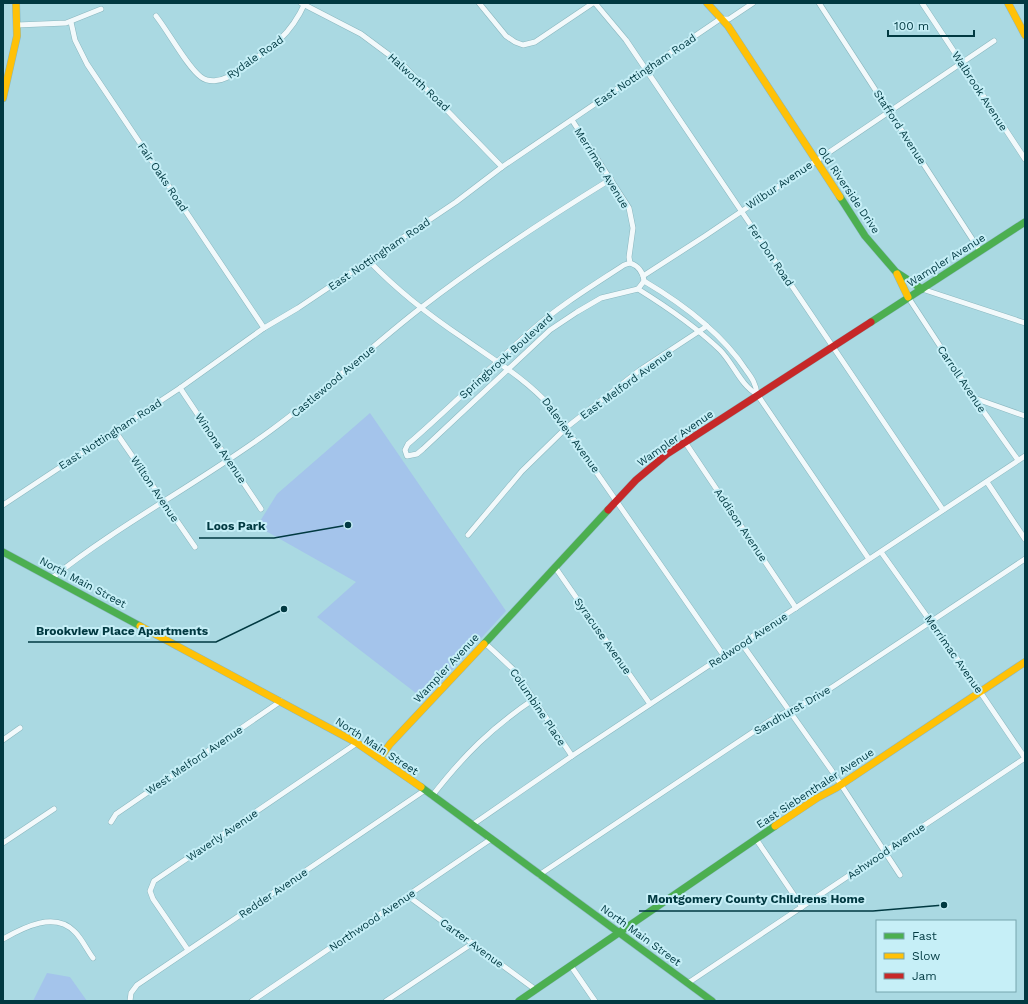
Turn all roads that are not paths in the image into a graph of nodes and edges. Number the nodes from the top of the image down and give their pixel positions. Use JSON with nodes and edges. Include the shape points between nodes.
{"nodes":[{"id":1,"x":16,"y":3,"type":"edge"},
{"id":2,"x":479,"y":3,"type":"edge"},
{"id":3,"x":594,"y":3,"type":"edge"},
{"id":4,"x":707,"y":3,"type":"edge"},
{"id":5,"x":753,"y":3,"type":"edge"},
{"id":6,"x":819,"y":3,"type":"edge"},
{"id":7,"x":922,"y":3,"type":"edge"},
{"id":8,"x":1008,"y":3,"type":"edge"},
{"id":9,"x":303,"y":4,"type":"edge"},
{"id":10,"x":101,"y":9,"type":"dead end"},
{"id":11,"x":156,"y":16,"type":"dead end"},
{"id":12,"x":720,"y":19,"type":"junction"},
{"id":13,"x":71,"y":22,"type":"junction"},
{"id":14,"x":17,"y":25,"type":"junction"},
{"id":15,"x":1025,"y":35,"type":"edge"},
{"id":16,"x":994,"y":41,"type":"dead end"},
{"id":17,"x":962,"y":63,"type":"junction"},
{"id":18,"x":645,"y":70,"type":"junction"},
{"id":19,"x":3,"y":98,"type":"edge"},
{"id":20,"x":890,"y":112,"type":"junction"},
{"id":21,"x":572,"y":120,"type":"junction"},
{"id":22,"x":1025,"y":159,"type":"edge"},
{"id":23,"x":816,"y":160,"type":"junction"},
{"id":24,"x":502,"y":167,"type":"junction"},
{"id":25,"x":611,"y":179,"type":"junction"},
{"id":26,"x":741,"y":211,"type":"junction"},
{"id":27,"x":1024,"y":225,"type":"edge"},
{"id":28,"x":980,"y":251,"type":"junction"},
{"id":29,"x":370,"y":261,"type":"junction"},
{"id":30,"x":630,"y":263,"type":"junction"},
{"id":31,"x":896,"y":272,"type":"junction"},
{"id":32,"x":644,"y":279,"type":"junction"},
{"id":33,"x":638,"y":289,"type":"junction"},
{"id":34,"x":922,"y":289,"type":"junction"},
{"id":35,"x":908,"y":297,"type":"junction"},
{"id":36,"x":421,"y":308,"type":"junction"},
{"id":37,"x":1025,"y":323,"type":"edge"},
{"id":38,"x":707,"y":326,"type":"junction"},
{"id":39,"x":264,"y":328,"type":"junction"},
{"id":40,"x":700,"y":332,"type":"junction"},
{"id":41,"x":832,"y":346,"type":"junction"},
{"id":42,"x":498,"y":362,"type":"junction"},
{"id":43,"x":508,"y":369,"type":"junction"},
{"id":44,"x":180,"y":388,"type":"junction"},
{"id":45,"x":758,"y":394,"type":"junction"},
{"id":46,"x":974,"y":398,"type":"junction"},
{"id":47,"x":1025,"y":416,"type":"edge"},
{"id":48,"x":567,"y":428,"type":"junction"},
{"id":49,"x":115,"y":431,"type":"junction"},
{"id":50,"x":685,"y":442,"type":"junction"},
{"id":51,"x":1025,"y":456,"type":"edge"},
{"id":52,"x":228,"y":460,"type":"junction"},
{"id":53,"x":1018,"y":460,"type":"junction"},
{"id":54,"x":986,"y":482,"type":"junction"},
{"id":55,"x":617,"y":501,"type":"junction"},
{"id":56,"x":162,"y":502,"type":"junction"},
{"id":57,"x":3,"y":505,"type":"edge"},
{"id":58,"x":261,"y":508,"type":"dead end"},
{"id":59,"x":943,"y":510,"type":"junction"},
{"id":60,"x":468,"y":535,"type":"dead end"},
{"id":61,"x":1025,"y":539,"type":"edge"},
{"id":62,"x":195,"y":547,"type":"dead end"},
{"id":63,"x":881,"y":552,"type":"junction"},
{"id":64,"x":4,"y":555,"type":"edge"},
{"id":65,"x":869,"y":559,"type":"junction"},
{"id":66,"x":1025,"y":559,"type":"edge"},
{"id":67,"x":555,"y":567,"type":"junction"},
{"id":68,"x":52,"y":578,"type":"junction"},
{"id":69,"x":796,"y":608,"type":"junction"},
{"id":70,"x":930,"y":621,"type":"junction"},
{"id":71,"x":485,"y":643,"type":"junction"},
{"id":72,"x":742,"y":644,"type":"junction"},
{"id":73,"x":724,"y":656,"type":"junction"},
{"id":74,"x":1025,"y":662,"type":"edge"},
{"id":75,"x":980,"y":692,"type":"junction"},
{"id":76,"x":534,"y":699,"type":"junction"},
{"id":77,"x":281,"y":701,"type":"junction"},
{"id":78,"x":650,"y":704,"type":"junction"},
{"id":79,"x":788,"y":710,"type":"junction"},
{"id":80,"x":20,"y":728,"type":"dead end"},
{"id":81,"x":3,"y":740,"type":"edge"},
{"id":82,"x":357,"y":743,"type":"junction"},
{"id":83,"x":572,"y":756,"type":"junction"},
{"id":84,"x":380,"y":758,"type":"junction"},
{"id":85,"x":1025,"y":758,"type":"edge"},
{"id":86,"x":841,"y":785,"type":"junction"},
{"id":87,"x":425,"y":790,"type":"junction"},
{"id":88,"x":432,"y":796,"type":"junction"},
{"id":89,"x":54,"y":809,"type":"dead end"},
{"id":90,"x":111,"y":822,"type":"dead end"},
{"id":91,"x":472,"y":825,"type":"junction"},
{"id":92,"x":491,"y":839,"type":"junction"},
{"id":93,"x":756,"y":839,"type":"junction"},
{"id":94,"x":3,"y":843,"type":"edge"},
{"id":95,"x":885,"y":851,"type":"junction"},
{"id":96,"x":539,"y":874,"type":"junction"},
{"id":97,"x":900,"y":875,"type":"dead end"},
{"id":98,"x":408,"y":896,"type":"junction"},
{"id":99,"x":802,"y":907,"type":"junction"},
{"id":100,"x":618,"y":932,"type":"junction"},
{"id":101,"x":3,"y":939,"type":"edge"},
{"id":102,"x":473,"y":943,"type":"junction"},
{"id":103,"x":188,"y":950,"type":"junction"},
{"id":104,"x":93,"y":958,"type":"dead end"},
{"id":105,"x":571,"y":966,"type":"junction"},
{"id":106,"x":688,"y":983,"type":"junction"},
{"id":107,"x":536,"y":990,"type":"junction"},
{"id":108,"x":130,"y":1001,"type":"edge"},
{"id":109,"x":252,"y":1001,"type":"edge"},
{"id":110,"x":386,"y":1001,"type":"edge"},
{"id":111,"x":519,"y":1001,"type":"edge"},
{"id":112,"x":595,"y":1001,"type":"edge"},
{"id":113,"x":712,"y":1001,"type":"edge"}],
"edges":[{"from":1,"to":14,"type":"main road"},
{"from":2,"to":3,"type":"street","via":[[506,36],[523,44],[535,42]]},
{"from":3,"to":18,"type":"street","name":"Fer Don Road","via":[[626,40]]},
{"from":4,"to":12,"type":"main road","name":"Old Riverside Drive"},
{"from":5,"to":12,"type":"street","name":"East Nottingham Road","via":[[729,19]]},
{"from":6,"to":20,"type":"street","name":"Stafford Avenue"},
{"from":7,"to":17,"type":"street","name":"Walbrook Avenue"},
{"from":8,"to":15,"type":"main road"},
{"from":9,"to":11,"type":"street","name":"Rydale Road","via":[[293,26],[282,39],[228,77],[218,80],[200,77],[195,72]]},
{"from":9,"to":24,"type":"street","name":"Halworth Road","via":[[361,34],[404,66]]},
{"from":10,"to":13,"type":"street"},
{"from":12,"to":18,"type":"street","name":"East Nottingham Road"},
{"from":12,"to":23,"type":"main road","name":"Old Riverside Drive","via":[[728,26]]},
{"from":13,"to":14,"type":"street"},
{"from":13,"to":39,"type":"street","name":"Fair Oaks Road","via":[[75,40],[87,64]]},
{"from":14,"to":19,"type":"main road","via":[[14,57]]},
{"from":16,"to":17,"type":"street","name":"Wilbur Avenue"},
{"from":17,"to":20,"type":"street","name":"Wilbur Avenue"},
{"from":17,"to":22,"type":"street","name":"Walbrook Avenue"},
{"from":18,"to":21,"type":"street","name":"East Nottingham Road"},
{"from":18,"to":26,"type":"street","name":"Fer Don Road"},
{"from":20,"to":23,"type":"street","name":"Wilbur Avenue"},
{"from":20,"to":28,"type":"street","name":"Stafford Avenue"},
{"from":21,"to":24,"type":"street","name":"East Nottingham Road"},
{"from":21,"to":25,"type":"street","name":"Merrimac Avenue"},
{"from":23,"to":26,"type":"street","name":"Wilbur Avenue"},
{"from":23,"to":31,"type":"main road","name":"Old Riverside Drive","via":[[865,236]]},
{"from":24,"to":29,"type":"street","name":"East Nottingham Road"},
{"from":25,"to":30,"type":"street","name":"Merrimac Avenue","via":[[625,200],[632,218]]},
{"from":25,"to":36,"type":"street","name":"Castlewood Avenue","via":[[516,239]]},
{"from":26,"to":32,"type":"street","name":"Wilbur Avenue"},
{"from":26,"to":41,"type":"street","name":"Fer Don Road"},
{"from":27,"to":28,"type":"main road","name":"Wampler Avenue"},
{"from":28,"to":34,"type":"main road","name":"Wampler Avenue"},
{"from":29,"to":36,"type":"street","name":"Daleview Avenue"},
{"from":29,"to":39,"type":"street","name":"East Nottingham Road"},
{"from":30,"to":32,"type":"street","via":[[636,265]]},
{"from":30,"to":42,"type":"street","name":"Springbrook Boulevard","via":[[557,310]]},
{"from":31,"to":34,"type":"main road","name":"Old Riverside Drive"},
{"from":31,"to":35,"type":"main road"},
{"from":32,"to":33,"type":"street"},
{"from":32,"to":38,"type":"street"},
{"from":33,"to":40,"type":"street"},
{"from":33,"to":43,"type":"street","name":"Springbrook Boulevard","via":[[601,298],[577,312],[550,330]]},
{"from":34,"to":35,"type":"main road","name":"Wampler Avenue"},
{"from":34,"to":37,"type":"street","name":"Old Riverside Drive"},
{"from":35,"to":41,"type":"main road","name":"Wampler Avenue"},
{"from":35,"to":46,"type":"street","name":"Carroll Avenue"},
{"from":36,"to":42,"type":"street","name":"Daleview Avenue"},
{"from":36,"to":52,"type":"street","name":"Castlewood Avenue","via":[[297,411]]},
{"from":38,"to":40,"type":"street","name":"East Melford Avenue"},
{"from":38,"to":45,"type":"street","via":[[735,354],[757,386]]},
{"from":39,"to":44,"type":"street","name":"East Nottingham Road"},
{"from":40,"to":45,"type":"street","via":[[727,358],[751,391]]},
{"from":40,"to":48,"type":"street","name":"East Melford Avenue","via":[[640,370]]},
{"from":41,"to":45,"type":"main road","name":"Wampler Avenue"},
{"from":41,"to":59,"type":"street","name":"Fer Don Road"},
{"from":42,"to":43,"type":"street","name":"Daleview Avenue"},
{"from":42,"to":43,"type":"street","name":"Springbrook Boulevard","via":[[408,444],[405,450],[407,456],[417,454],[423,449]]},
{"from":43,"to":48,"type":"street","name":"Daleview Avenue","via":[[540,394]]},
{"from":44,"to":49,"type":"street","name":"East Nottingham Road"},
{"from":44,"to":52,"type":"street","name":"Winona Avenue"},
{"from":45,"to":50,"type":"main road","name":"Wampler Avenue"},
{"from":45,"to":65,"type":"street"},
{"from":46,"to":47,"type":"street"},
{"from":46,"to":53,"type":"street","name":"Carroll Avenue"},
{"from":48,"to":55,"type":"street","name":"Daleview Avenue"},
{"from":48,"to":60,"type":"street","name":"East Melford Avenue","via":[[522,471]]},
{"from":49,"to":56,"type":"street","name":"Wilton Avenue"},
{"from":49,"to":57,"type":"street","name":"East Nottingham Road"},
{"from":50,"to":55,"type":"main road","name":"Wampler Avenue","via":[[646,470]]},
{"from":50,"to":69,"type":"street","name":"Addison Avenue"},
{"from":51,"to":53,"type":"street","name":"Redwood Avenue"},
{"from":52,"to":56,"type":"street","name":"Castlewood Avenue"},
{"from":52,"to":58,"type":"street","name":"Winona Avenue"},
{"from":53,"to":54,"type":"street","name":"Redwood Avenue"},
{"from":54,"to":59,"type":"street","name":"Redwood Avenue"},
{"from":54,"to":61,"type":"street"},
{"from":55,"to":67,"type":"main road","name":"Wampler Avenue"},
{"from":55,"to":73,"type":"street","name":"Daleview Avenue"},
{"from":56,"to":62,"type":"street","name":"Wilton Avenue"},
{"from":56,"to":68,"type":"street","name":"Castlewood Avenue"},
{"from":59,"to":63,"type":"street","name":"Redwood Avenue"},
{"from":63,"to":65,"type":"street","name":"Redwood Avenue"},
{"from":63,"to":70,"type":"street","name":"Merrimac Avenue"},
{"from":64,"to":68,"type":"main road","name":"North Main Street"},
{"from":65,"to":69,"type":"street","name":"Redwood Avenue"},
{"from":66,"to":70,"type":"street","name":"Sandhurst Drive"},
{"from":67,"to":71,"type":"main road","name":"Wampler Avenue"},
{"from":67,"to":78,"type":"street","name":"Syracuse Avenue"},
{"from":68,"to":77,"type":"main road","name":"North Main Street"},
{"from":69,"to":72,"type":"street","name":"Redwood Avenue"},
{"from":70,"to":75,"type":"street","name":"Merrimac Avenue"},
{"from":70,"to":79,"type":"street","name":"Sandhurst Drive","via":[[813,700]]},
{"from":71,"to":76,"type":"street","name":"Columbine Place","via":[[514,670]]},
{"from":71,"to":84,"type":"main road","name":"Wampler Avenue","via":[[390,744]]},
{"from":72,"to":73,"type":"street","name":"Redwood Avenue"},
{"from":72,"to":79,"type":"street"},
{"from":73,"to":78,"type":"street","name":"Redwood Avenue"},
{"from":74,"to":75,"type":"main road","name":"East Siebenthaler Avenue"},
{"from":75,"to":85,"type":"street","name":"Merrimac Avenue"},
{"from":75,"to":86,"type":"main road","name":"East Siebenthaler Avenue"},
{"from":76,"to":83,"type":"street","name":"Columbine Place"},
{"from":76,"to":88,"type":"street","via":[[478,743],[457,764]]},
{"from":77,"to":82,"type":"main road","name":"North Main Street"},
{"from":77,"to":90,"type":"street","name":"West Melford Avenue","via":[[116,814]]},
{"from":78,"to":83,"type":"street","name":"Redwood Avenue"},
{"from":79,"to":86,"type":"street"},
{"from":79,"to":96,"type":"street","name":"Sandhurst Drive"},
{"from":80,"to":81,"type":"street"},
{"from":82,"to":84,"type":"main road","name":"North Main Street"},
{"from":82,"to":103,"type":"street","name":"Waverly Avenue","via":[[154,881],[150,891],[153,899]]},
{"from":83,"to":91,"type":"street","name":"Redwood Avenue"},
{"from":84,"to":87,"type":"main road","name":"North Main Street"},
{"from":85,"to":95,"type":"street","name":"Ashwood Avenue"},
{"from":86,"to":93,"type":"main road","name":"East Siebenthaler Avenue"},
{"from":86,"to":95,"type":"street"},
{"from":87,"to":88,"type":"main road","name":"North Main Street"},
{"from":87,"to":103,"type":"street","name":"Redder Avenue"},
{"from":88,"to":91,"type":"main road","name":"North Main Street"},
{"from":89,"to":94,"type":"street"},
{"from":91,"to":92,"type":"main road","name":"North Main Street"},
{"from":92,"to":96,"type":"main road","name":"North Main Street"},
{"from":92,"to":98,"type":"street","name":"Northwood Avenue"},
{"from":93,"to":99,"type":"street"},
{"from":93,"to":100,"type":"main road","name":"East Siebenthaler Avenue"},
{"from":95,"to":97,"type":"street"},
{"from":95,"to":99,"type":"street","name":"Ashwood Avenue"},
{"from":96,"to":100,"type":"main road","name":"North Main Street"},
{"from":98,"to":102,"type":"street","name":"Carter Avenue"},
{"from":98,"to":109,"type":"street","name":"Northwood Avenue"},
{"from":99,"to":106,"type":"street","name":"Ashwood Avenue"},
{"from":100,"to":105,"type":"main road","name":"East Siebenthaler Avenue"},
{"from":100,"to":106,"type":"main road","name":"North Main Street"},
{"from":101,"to":104,"type":"street","via":[[40,923],[59,922],[76,933]]},
{"from":102,"to":107,"type":"street","name":"Carter Avenue"},
{"from":102,"to":110,"type":"street"},
{"from":103,"to":108,"type":"street","name":"Redder Avenue","via":[[137,985],[131,993]]},
{"from":105,"to":107,"type":"main road","name":"East Siebenthaler Avenue"},
{"from":105,"to":112,"type":"street"},
{"from":106,"to":113,"type":"main road","name":"North Main Street"},
{"from":107,"to":111,"type":"main road","name":"East Siebenthaler Avenue"}]}
